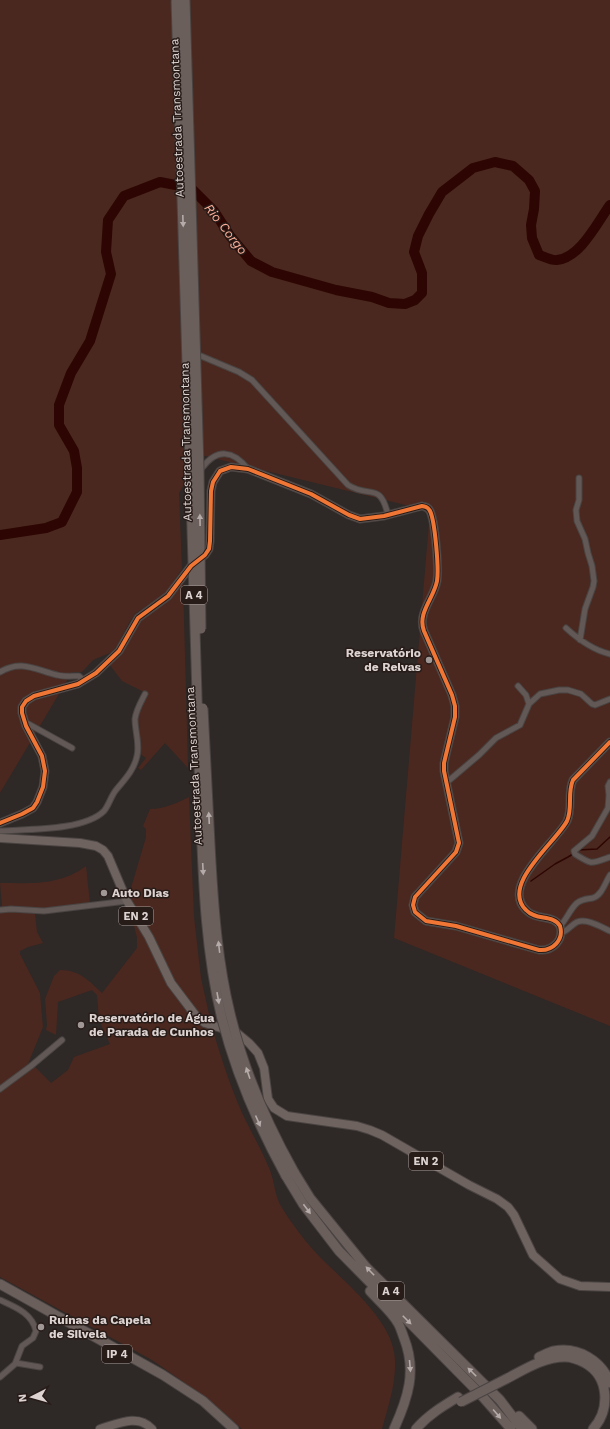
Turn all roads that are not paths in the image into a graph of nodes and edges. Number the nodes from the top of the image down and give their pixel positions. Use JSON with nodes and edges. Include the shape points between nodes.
{"nodes":[{"id":1,"x":176,"y":0,"type":"edge"},
{"id":2,"x":186,"y":0,"type":"edge"},
{"id":3,"x":201,"y":356,"type":"dead end"},
{"id":4,"x":202,"y":468,"type":"dead end"},
{"id":5,"x":248,"y":469,"type":"junction"},
{"id":6,"x":579,"y":478,"type":"dead end"},
{"id":7,"x":388,"y":515,"type":"junction"},
{"id":8,"x":566,"y":628,"type":"dead end"},
{"id":9,"x":580,"y":640,"type":"junction"},
{"id":10,"x":610,"y":654,"type":"edge"},
{"id":11,"x":0,"y":672,"type":"edge"},
{"id":12,"x":84,"y":681,"type":"junction"},
{"id":13,"x":518,"y":686,"type":"dead end"},
{"id":14,"x":145,"y":694,"type":"dead end"},
{"id":15,"x":610,"y":698,"type":"edge"},
{"id":16,"x":529,"y":704,"type":"junction"},
{"id":17,"x":25,"y":722,"type":"junction"},
{"id":18,"x":610,"y":742,"type":"edge"},
{"id":19,"x":72,"y":748,"type":"dead end"},
{"id":20,"x":610,"y":782,"type":"edge"},
{"id":21,"x":446,"y":783,"type":"junction"},
{"id":22,"x":0,"y":823,"type":"edge"},
{"id":23,"x":0,"y":831,"type":"edge"},
{"id":24,"x":0,"y":838,"type":"edge"},
{"id":25,"x":610,"y":857,"type":"edge"},
{"id":26,"x":610,"y":875,"type":"edge"},
{"id":27,"x":127,"y":901,"type":"junction"},
{"id":28,"x":0,"y":910,"type":"edge"},
{"id":29,"x":561,"y":929,"type":"junction"},
{"id":30,"x":610,"y":931,"type":"edge"},
{"id":31,"x":62,"y":1040,"type":"dead end"},
{"id":32,"x":0,"y":1089,"type":"edge"},
{"id":33,"x":290,"y":1174,"type":"junction"},
{"id":34,"x":360,"y":1273,"type":"junction"},
{"id":35,"x":0,"y":1284,"type":"edge"},
{"id":36,"x":610,"y":1287,"type":"edge"},
{"id":37,"x":0,"y":1289,"type":"edge"},
{"id":38,"x":0,"y":1300,"type":"edge"},
{"id":39,"x":16,"y":1363,"type":"junction"},
{"id":40,"x":40,"y":1366,"type":"dead end"},
{"id":41,"x":506,"y":1376,"type":"junction"},
{"id":42,"x":0,"y":1377,"type":"edge"},
{"id":43,"x":610,"y":1383,"type":"edge"},
{"id":44,"x":460,"y":1400,"type":"junction"},
{"id":45,"x":500,"y":1400,"type":"junction"},
{"id":46,"x":100,"y":1429,"type":"edge"},
{"id":47,"x":152,"y":1429,"type":"edge"},
{"id":48,"x":228,"y":1429,"type":"edge"},
{"id":49,"x":234,"y":1429,"type":"edge"},
{"id":50,"x":394,"y":1429,"type":"edge"},
{"id":51,"x":416,"y":1429,"type":"edge"},
{"id":52,"x":424,"y":1429,"type":"edge"},
{"id":53,"x":511,"y":1429,"type":"edge"},
{"id":54,"x":522,"y":1429,"type":"edge"},
{"id":55,"x":532,"y":1429,"type":"edge"},
{"id":56,"x":592,"y":1429,"type":"edge"}],
"edges":[{"from":1,"to":33,"type":"highway","name":"Autoestrada Transmontana","number":"A 4","one_way":true,"bridge":true,"via":[[200,787],[207,924],[219,1005],[234,1059],[259,1122]]},
{"from":33,"to":2,"type":"highway","name":"Autoestrada Transmontana","number":"A 4","one_way":true,"bridge":true,"via":[[239,1046],[224,988],[216,925],[202,676]]},
{"from":3,"to":7,"type":"street","via":[[252,380],[348,485],[380,496]]},
{"from":4,"to":5,"type":"street","via":[[211,458],[218,454],[226,454],[238,458]]},
{"from":5,"to":7,"type":"street","via":[[314,496],[354,517]]},
{"from":5,"to":12,"type":"street","via":[[231,467],[217,474],[211,486],[211,536],[207,552],[190,566],[171,593],[138,618],[116,654]]},
{"from":6,"to":9,"type":"street","via":[[577,521],[585,540],[594,581],[585,609]]},
{"from":7,"to":21,"type":"street","via":[[422,506],[428,509],[432,517],[437,580],[422,624],[455,706],[455,720],[444,766]]},
{"from":8,"to":9,"type":"street"},
{"from":9,"to":10,"type":"street","via":[[597,651]]},
{"from":11,"to":12,"type":"street","via":[[21,665],[60,676],[79,676]]},
{"from":12,"to":17,"type":"street","via":[[28,699],[22,707]]},
{"from":13,"to":16,"type":"street","via":[[527,696]]},
{"from":14,"to":23,"type":"street","via":[[136,715],[136,761],[104,810],[92,820],[80,824]]},
{"from":15,"to":16,"type":"street","via":[[594,705],[581,694],[559,690],[540,694]]},
{"from":16,"to":21,"type":"street","via":[[520,726],[496,738]]},
{"from":17,"to":19,"type":"street"},
{"from":17,"to":22,"type":"street","via":[[42,756],[45,771],[43,787],[33,808]]},
{"from":18,"to":29,"type":"street","via":[[572,780],[569,818],[521,882],[521,904],[534,916],[554,920]]},
{"from":20,"to":25,"type":"street","via":[[608,808],[592,836],[574,851],[588,862]]},
{"from":21,"to":29,"type":"street","via":[[459,845],[456,852],[415,896],[413,905],[417,914],[428,922],[456,926],[539,950],[555,946]]},
{"from":24,"to":27,"type":"main road","number":"EN 2","via":[[80,843],[100,848],[111,860]]},
{"from":26,"to":29,"type":"street","via":[[599,894],[578,902],[572,908]]},
{"from":27,"to":28,"type":"street","via":[[44,911]]},
{"from":27,"to":36,"type":"main road","number":"EN 2","via":[[149,937],[171,983],[196,1016],[202,1022],[237,1033],[249,1043],[260,1058],[264,1068],[268,1099],[274,1108],[293,1117],[362,1127],[378,1133],[508,1207],[532,1253],[560,1279],[580,1286]]},
{"from":29,"to":30,"type":"street","via":[[566,931],[583,921]]},
{"from":31,"to":32,"type":"street"},
{"from":33,"to":34,"type":"highway","name":"Autoestrada Transmontana","number":"A 4","one_way":true,"via":[[308,1210]]},
{"from":45,"to":33,"type":"highway","name":"Autoestrada Transmontana","number":"A 4","one_way":true,"via":[[366,1267]]},
{"from":34,"to":50,"type":"highway","one_way":true,"via":[[363,1283],[398,1323],[409,1350],[409,1389]]},
{"from":34,"to":53,"type":"highway","name":"Autoestrada Transmontana","number":"A 4","one_way":true,"via":[[482,1396]]},
{"from":35,"to":49,"type":"highway","number":"IP 4","via":[[163,1375],[203,1401]]},
{"from":37,"to":48,"type":"highway","number":"IP 4","via":[[161,1378],[201,1404]]},
{"from":38,"to":39,"type":"street","via":[[26,1314],[36,1328],[35,1336],[22,1346]]},
{"from":39,"to":40,"type":"street"},
{"from":39,"to":42,"type":"street"},
{"from":41,"to":43,"type":"highway","via":[[539,1357],[554,1351],[567,1350],[592,1358],[604,1371]]},
{"from":41,"to":44,"type":"highway","bridge":true},
{"from":41,"to":56,"type":"highway","via":[[555,1358],[578,1359],[588,1365],[599,1375],[605,1388],[606,1401],[599,1422]]},
{"from":44,"to":51,"type":"highway","via":[[438,1410]]},
{"from":44,"to":52,"type":"highway"},
{"from":45,"to":54,"type":"highway","name":"Autoestrada Transmontana","number":"A 4"},
{"from":45,"to":55,"type":"highway","via":[[507,1403]]},
{"from":46,"to":47,"type":"main road","via":[[132,1420],[144,1422]]}]}
